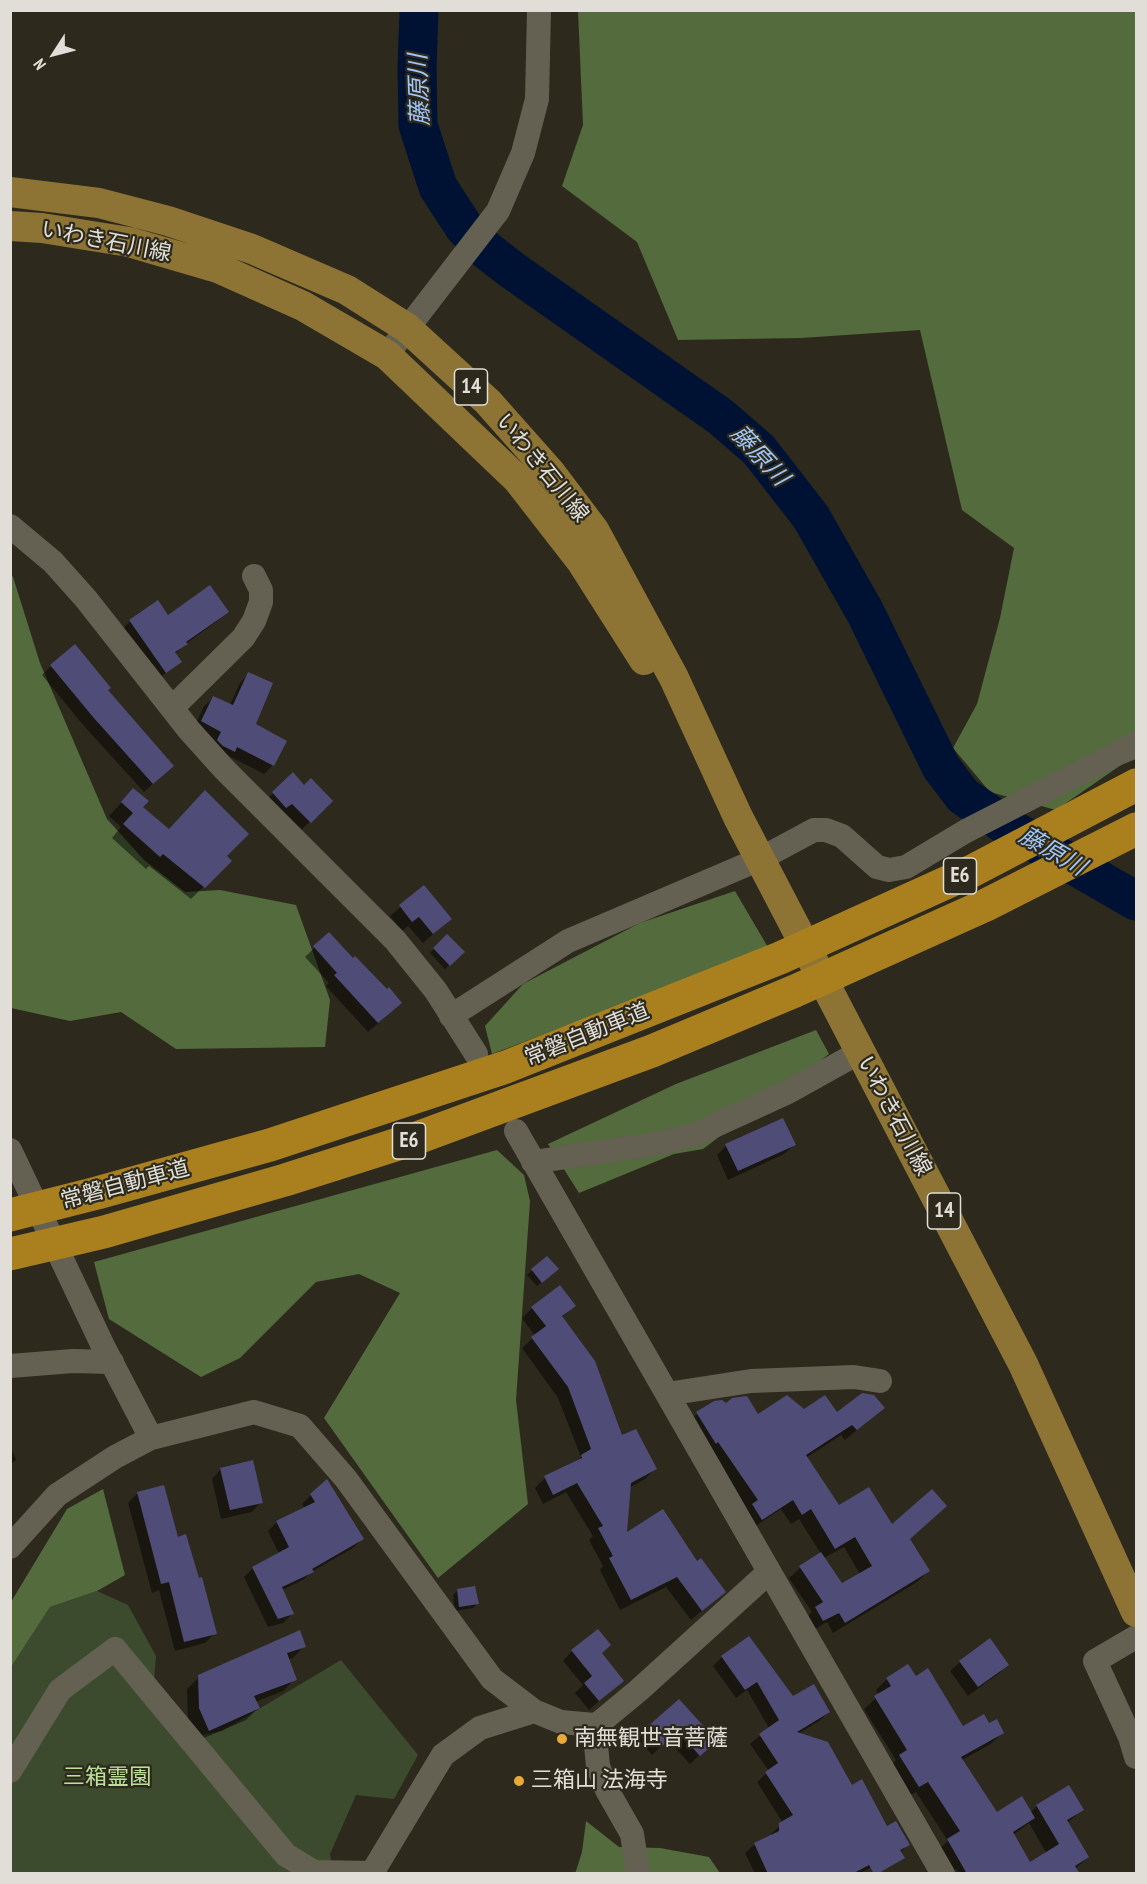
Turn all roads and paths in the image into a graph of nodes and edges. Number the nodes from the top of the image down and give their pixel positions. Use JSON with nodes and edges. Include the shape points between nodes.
{"nodes":[{"id":1,"x":539,"y":10,"type":"edge"},
{"id":2,"x":10,"y":192,"type":"edge"},
{"id":3,"x":10,"y":226,"type":"edge"},
{"id":4,"x":407,"y":328,"type":"junction"},
{"id":5,"x":387,"y":355,"type":"junction"},
{"id":6,"x":10,"y":526,"type":"edge"},
{"id":7,"x":254,"y":576,"type":"dead end"},
{"id":8,"x":172,"y":708,"type":"junction"},
{"id":9,"x":1137,"y":744,"type":"edge"},
{"id":10,"x":1137,"y":785,"type":"edge"},
{"id":11,"x":738,"y":817,"type":"junction"},
{"id":12,"x":1137,"y":829,"type":"edge"},
{"id":13,"x":760,"y":859,"type":"junction"},
{"id":14,"x":451,"y":1016,"type":"junction"},
{"id":15,"x":860,"y":1052,"type":"junction"},
{"id":16,"x":476,"y":1054,"type":"dead end"},
{"id":17,"x":516,"y":1131,"type":"dead end"},
{"id":18,"x":10,"y":1150,"type":"edge"},
{"id":19,"x":533,"y":1162,"type":"junction"},
{"id":20,"x":10,"y":1215,"type":"edge"},
{"id":21,"x":10,"y":1254,"type":"edge"},
{"id":22,"x":107,"y":1354,"type":"junction"},
{"id":23,"x":10,"y":1366,"type":"edge"},
{"id":24,"x":880,"y":1381,"type":"dead end"},
{"id":25,"x":667,"y":1394,"type":"junction"},
{"id":26,"x":151,"y":1438,"type":"junction"},
{"id":27,"x":10,"y":1547,"type":"edge"},
{"id":28,"x":769,"y":1572,"type":"junction"},
{"id":29,"x":1137,"y":1612,"type":"edge"},
{"id":30,"x":1137,"y":1637,"type":"edge"},
{"id":31,"x":534,"y":1711,"type":"junction"},
{"id":32,"x":594,"y":1725,"type":"junction"},
{"id":33,"x":1137,"y":1757,"type":"edge"},
{"id":34,"x":10,"y":1771,"type":"edge"},
{"id":35,"x":348,"y":1873,"type":"edge"},
{"id":36,"x":372,"y":1873,"type":"edge"},
{"id":37,"x":638,"y":1874,"type":"edge"},
{"id":38,"x":943,"y":1874,"type":"edge"}],
"edges":[{"from":1,"to":4,"type":"street","via":[[537,99],[523,153],[498,211]]},
{"from":2,"to":4,"type":"main road","name":"いわき石川線","number":"14","via":[[99,203],[252,249],[347,290]]},
{"from":3,"to":5,"type":"main road","name":"いわき石川線","number":"14","via":[[129,242],[218,268],[303,306]]},
{"from":4,"to":5,"type":"street"},
{"from":4,"to":11,"type":"main road","name":"いわき石川線","number":"14","via":[[488,402],[551,472],[594,530],[674,678]]},
{"from":5,"to":11,"type":"main road","name":"いわき石川線","number":"14","via":[[518,480],[581,561]]},
{"from":6,"to":8,"type":"street","via":[[53,562],[86,599]]},
{"from":7,"to":8,"type":"street","via":[[261,590],[261,602],[254,621],[243,638]]},
{"from":8,"to":14,"type":"street","via":[[224,769],[395,940]]},
{"from":9,"to":13,"type":"street","via":[[966,831],[906,867],[877,867],[842,836],[826,830],[814,830]]},
{"from":10,"to":20,"type":"highway","name":"常磐自動車道","number":"E6","via":[[972,871],[780,958],[506,1066],[270,1145]]},
{"from":11,"to":13,"type":"main road","name":"いわき石川線","number":"14"},
{"from":12,"to":21,"type":"highway","name":"常磐自動車道","number":"E6","via":[[986,905],[652,1051],[417,1138],[104,1232]]},
{"from":13,"to":14,"type":"street","via":[[568,941]]},
{"from":13,"to":15,"type":"main road","name":"いわき石川線","number":"14"},
{"from":14,"to":16,"type":"street"},
{"from":15,"to":19,"type":"street","via":[[788,1092],[694,1136]]},
{"from":15,"to":29,"type":"main road","name":"いわき石川線","number":"14","via":[[1023,1364]]},
{"from":17,"to":19,"type":"street"},
{"from":18,"to":22,"type":"street"},
{"from":19,"to":25,"type":"street"},
{"from":22,"to":23,"type":"street"},
{"from":22,"to":26,"type":"street"},
{"from":24,"to":25,"type":"street","via":[[854,1377],[751,1381]]},
{"from":25,"to":28,"type":"street"},
{"from":26,"to":27,"type":"street","via":[[57,1495]]},
{"from":26,"to":31,"type":"street","via":[[254,1412],[300,1426],[346,1479],[492,1679]]},
{"from":28,"to":32,"type":"street","via":[[639,1690]]},
{"from":28,"to":38,"type":"street"},
{"from":30,"to":33,"type":"street","via":[[1095,1661]]},
{"from":31,"to":32,"type":"street","via":[[561,1722]]},
{"from":31,"to":36,"type":"street","via":[[480,1728],[442,1755]]},
{"from":32,"to":37,"type":"street","via":[[598,1766],[632,1833]]},
{"from":34,"to":35,"type":"street","via":[[60,1690],[115,1649],[286,1855],[314,1872]]},
{"from":35,"to":36,"type":"street"}]}
